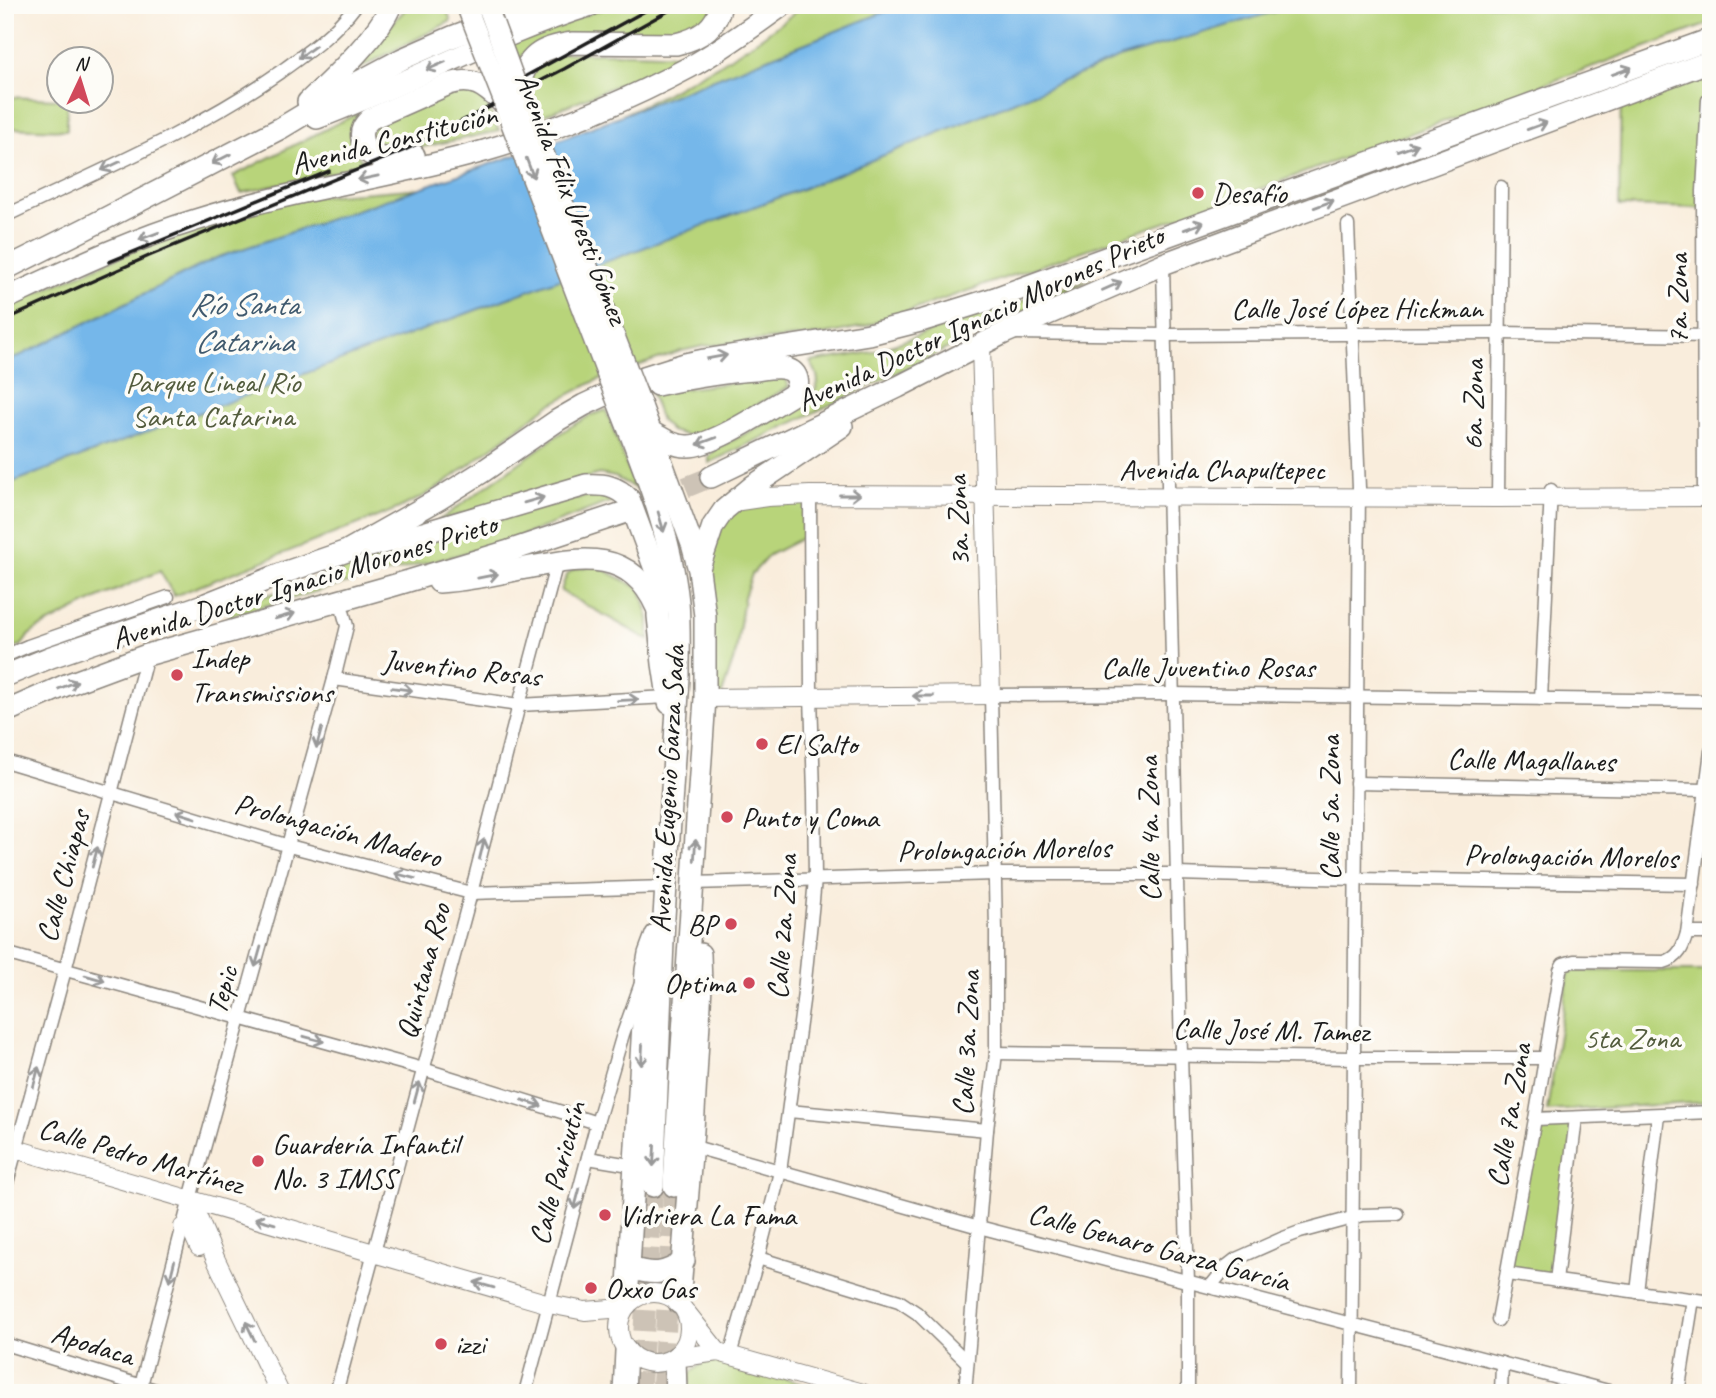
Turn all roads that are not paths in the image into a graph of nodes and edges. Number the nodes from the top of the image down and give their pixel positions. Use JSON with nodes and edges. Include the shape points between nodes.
{"nodes":[{"id":1,"x":356,"y":5,"type":"edge"},
{"id":2,"x":391,"y":5,"type":"edge"},
{"id":3,"x":466,"y":5,"type":"edge"},
{"id":4,"x":487,"y":5,"type":"edge"},
{"id":5,"x":536,"y":5,"type":"edge"},
{"id":6,"x":591,"y":5,"type":"edge"},
{"id":7,"x":722,"y":5,"type":"edge"},
{"id":8,"x":783,"y":5,"type":"edge"},
{"id":9,"x":1711,"y":39,"type":"edge"},
{"id":10,"x":1711,"y":61,"type":"edge"},
{"id":11,"x":512,"y":97,"type":"junction"},
{"id":12,"x":1707,"y":100,"type":"dead end"},
{"id":13,"x":281,"y":128,"type":"junction"},
{"id":14,"x":482,"y":151,"type":"junction"},
{"id":15,"x":1501,"y":187,"type":"dead end"},
{"id":16,"x":5,"y":216,"type":"edge"},
{"id":17,"x":1348,"y":225,"type":"dead end"},
{"id":18,"x":1164,"y":264,"type":"junction"},
{"id":19,"x":5,"y":269,"type":"edge"},
{"id":20,"x":5,"y":299,"type":"edge"},
{"id":21,"x":1004,"y":333,"type":"junction"},
{"id":22,"x":1500,"y":333,"type":"junction"},
{"id":23,"x":1353,"y":334,"type":"junction"},
{"id":24,"x":1165,"y":335,"type":"junction"},
{"id":25,"x":1707,"y":336,"type":"edge"},
{"id":26,"x":981,"y":345,"type":"junction"},
{"id":27,"x":898,"y":387,"type":"junction"},
{"id":28,"x":584,"y":405,"type":"junction"},
{"id":29,"x":631,"y":409,"type":"junction"},
{"id":30,"x":651,"y":432,"type":"junction"},
{"id":31,"x":711,"y":477,"type":"tunnel mouth"},
{"id":32,"x":985,"y":491,"type":"junction"},
{"id":33,"x":1169,"y":492,"type":"junction"},
{"id":34,"x":1359,"y":493,"type":"junction"},
{"id":35,"x":1551,"y":493,"type":"junction"},
{"id":36,"x":1707,"y":493,"type":"edge"},
{"id":37,"x":1498,"y":494,"type":"junction"},
{"id":38,"x":810,"y":495,"type":"junction"},
{"id":39,"x":733,"y":502,"type":"junction"},
{"id":40,"x":623,"y":513,"type":"dead end"},
{"id":41,"x":347,"y":551,"type":"junction"},
{"id":42,"x":557,"y":562,"type":"junction"},
{"id":43,"x":699,"y":570,"type":"junction"},
{"id":44,"x":395,"y":585,"type":"junction"},
{"id":45,"x":168,"y":597,"type":"dead end"},
{"id":46,"x":340,"y":600,"type":"junction"},
{"id":47,"x":658,"y":611,"type":"junction"},
{"id":48,"x":147,"y":655,"type":"junction"},
{"id":49,"x":5,"y":656,"type":"edge"},
{"id":50,"x":5,"y":676,"type":"edge"},
{"id":51,"x":334,"y":679,"type":"junction"},
{"id":52,"x":1172,"y":694,"type":"junction"},
{"id":53,"x":991,"y":695,"type":"junction"},
{"id":54,"x":811,"y":696,"type":"junction"},
{"id":55,"x":1356,"y":696,"type":"junction"},
{"id":56,"x":668,"y":698,"type":"junction"},
{"id":57,"x":705,"y":698,"type":"junction"},
{"id":58,"x":1541,"y":699,"type":"junction"},
{"id":59,"x":1711,"y":701,"type":"edge"},
{"id":60,"x":519,"y":705,"type":"junction"},
{"id":61,"x":5,"y":712,"type":"edge"},
{"id":62,"x":677,"y":721,"type":"junction"},
{"id":63,"x":1711,"y":751,"type":"edge"},
{"id":64,"x":5,"y":761,"type":"edge"},
{"id":65,"x":1356,"y":783,"type":"junction"},
{"id":66,"x":1706,"y":790,"type":"junction"},
{"id":67,"x":112,"y":793,"type":"junction"},
{"id":68,"x":1706,"y":824,"type":"edge"},
{"id":69,"x":289,"y":846,"type":"junction"},
{"id":70,"x":995,"y":874,"type":"junction"},
{"id":71,"x":1177,"y":874,"type":"junction"},
{"id":72,"x":815,"y":879,"type":"junction"},
{"id":73,"x":1355,"y":879,"type":"junction"},
{"id":74,"x":693,"y":883,"type":"junction"},
{"id":75,"x":1693,"y":884,"type":"junction"},
{"id":76,"x":666,"y":887,"type":"junction"},
{"id":77,"x":471,"y":893,"type":"junction"},
{"id":78,"x":664,"y":917,"type":"junction"},
{"id":79,"x":690,"y":918,"type":"junction"},
{"id":80,"x":1687,"y":933,"type":"junction"},
{"id":81,"x":1711,"y":933,"type":"edge"},
{"id":82,"x":5,"y":953,"type":"edge"},
{"id":83,"x":65,"y":970,"type":"junction"},
{"id":84,"x":646,"y":970,"type":"junction"},
{"id":85,"x":241,"y":1019,"type":"junction"},
{"id":86,"x":996,"y":1053,"type":"junction"},
{"id":87,"x":1181,"y":1055,"type":"junction"},
{"id":88,"x":1354,"y":1058,"type":"junction"},
{"id":89,"x":1546,"y":1058,"type":"junction"},
{"id":90,"x":423,"y":1069,"type":"junction"},
{"id":91,"x":789,"y":1111,"type":"junction"},
{"id":92,"x":1711,"y":1112,"type":"edge"},
{"id":93,"x":1658,"y":1115,"type":"junction"},
{"id":94,"x":1576,"y":1118,"type":"junction"},
{"id":95,"x":1535,"y":1119,"type":"junction"},
{"id":96,"x":597,"y":1123,"type":"junction"},
{"id":97,"x":987,"y":1130,"type":"junction"},
{"id":98,"x":691,"y":1146,"type":"junction"},
{"id":99,"x":11,"y":1147,"type":"edge"},
{"id":100,"x":588,"y":1158,"type":"junction"},
{"id":101,"x":636,"y":1166,"type":"junction"},
{"id":102,"x":780,"y":1172,"type":"junction"},
{"id":103,"x":5,"y":1190,"type":"edge"},
{"id":104,"x":190,"y":1199,"type":"junction"},
{"id":105,"x":1398,"y":1214,"type":"dead end"},
{"id":106,"x":1354,"y":1217,"type":"junction"},
{"id":107,"x":183,"y":1227,"type":"junction"},
{"id":108,"x":979,"y":1227,"type":"junction"},
{"id":109,"x":373,"y":1252,"type":"junction"},
{"id":110,"x":758,"y":1258,"type":"junction"},
{"id":111,"x":684,"y":1261,"type":"junction"},
{"id":112,"x":630,"y":1268,"type":"junction"},
{"id":113,"x":1507,"y":1274,"type":"junction"},
{"id":114,"x":1556,"y":1281,"type":"junction"},
{"id":115,"x":1188,"y":1282,"type":"junction"},
{"id":116,"x":1210,"y":1287,"type":"junction"},
{"id":117,"x":1637,"y":1292,"type":"junction"},
{"id":118,"x":232,"y":1294,"type":"junction"},
{"id":119,"x":1693,"y":1299,"type":"junction"},
{"id":120,"x":1711,"y":1302,"type":"edge"},
{"id":121,"x":550,"y":1304,"type":"junction"},
{"id":122,"x":626,"y":1306,"type":"junction"},
{"id":123,"x":682,"y":1306,"type":"junction"},
{"id":124,"x":585,"y":1311,"type":"junction"},
{"id":125,"x":1498,"y":1321,"type":"dead end"},
{"id":126,"x":1353,"y":1324,"type":"junction"},
{"id":127,"x":623,"y":1341,"type":"junction"},
{"id":128,"x":5,"y":1344,"type":"edge"},
{"id":129,"x":724,"y":1353,"type":"junction"},
{"id":130,"x":675,"y":1358,"type":"junction"},
{"id":131,"x":967,"y":1362,"type":"junction"},
{"id":132,"x":1502,"y":1363,"type":"junction"},
{"id":133,"x":140,"y":1389,"type":"edge"},
{"id":134,"x":165,"y":1393,"type":"edge"},
{"id":135,"x":280,"y":1393,"type":"edge"},
{"id":136,"x":335,"y":1393,"type":"edge"},
{"id":137,"x":525,"y":1393,"type":"edge"},
{"id":138,"x":624,"y":1393,"type":"edge"},
{"id":139,"x":676,"y":1393,"type":"edge"},
{"id":140,"x":863,"y":1393,"type":"edge"},
{"id":141,"x":965,"y":1393,"type":"edge"},
{"id":142,"x":1188,"y":1393,"type":"edge"},
{"id":143,"x":1352,"y":1393,"type":"edge"},
{"id":144,"x":1501,"y":1393,"type":"edge"},
{"id":145,"x":1616,"y":1393,"type":"edge"},
{"id":146,"x":1678,"y":1393,"type":"edge"}],
"edges":[{"from":1,"to":16,"type":"street","one_way":true,"via":[[316,47],[243,97],[167,140]]},
{"from":2,"to":13,"type":"highway","via":[[354,56]]},
{"from":3,"to":11,"type":"main road","name":"Avenida Félix Uresti Gómez","bridge":true},
{"from":4,"to":11,"type":"main road","name":"Avenida Félix Uresti Gómez","bridge":true},
{"from":5,"to":13,"type":"highway","name":"Avenida Constitución","via":[[402,59]]},
{"from":6,"to":13,"type":"highway","one_way":true,"via":[[460,55],[340,109]]},
{"from":7,"to":11,"type":"highway","via":[[717,19],[701,35],[676,44],[551,47],[530,61]]},
{"from":8,"to":14,"type":"highway","name":"Avenida Constitución","via":[[703,59],[633,95],[576,120]]},
{"from":28,"to":9,"type":"highway","name":"Avenida Doctor Ignacio Morones Prieto","one_way":true,"via":[[684,364],[869,334],[995,298]]},
{"from":18,"to":10,"type":"highway","name":"Avenida Doctor Ignacio Morones Prieto","one_way":true},
{"from":11,"to":14,"type":"highway","via":[[460,80],[370,119],[361,132],[365,150],[383,159],[448,150]]},
{"from":11,"to":29,"type":"highway","name":"Avenida Félix Uresti Gómez","bridge":true},
{"from":12,"to":25,"type":"street","name":"7a. Zona","via":[[1703,191]]},
{"from":13,"to":19,"type":"highway","name":"Avenida Constitución","one_way":true},
{"from":14,"to":20,"type":"highway","name":"Avenida Constitución","one_way":true,"via":[[197,219]]},
{"from":15,"to":22,"type":"street","name":"6a. Zona"},
{"from":17,"to":23,"type":"street","name":"Calle 5a. Zona"},
{"from":21,"to":18,"type":"highway","name":"Avenida Doctor Ignacio Morones Prieto","one_way":true},
{"from":18,"to":24,"type":"street","name":"Calle 4a. Zona"},
{"from":21,"to":24,"type":"street","name":"Calle José López Hickman"},
{"from":21,"to":26,"type":"highway","name":"Avenida Doctor Ignacio Morones Prieto"},
{"from":22,"to":23,"type":"street","name":"Calle José López Hickman"},
{"from":22,"to":25,"type":"street","name":"Calle José López Hickman"},
{"from":22,"to":37,"type":"street","name":"6a. Zona"},
{"from":23,"to":24,"type":"street","name":"Calle José López Hickman"},
{"from":23,"to":34,"type":"street","name":"Calle 5a. Zona"},
{"from":24,"to":33,"type":"street","name":"Calle 4a. Zona"},
{"from":25,"to":36,"type":"street","name":"7a. Zona"},
{"from":26,"to":27,"type":"highway","name":"Avenida Doctor Ignacio Morones Prieto"},
{"from":26,"to":32,"type":"main road","name":"3a. Zona"},
{"from":27,"to":31,"type":"highway","name":"Avenida Doctor Ignacio Morones Prieto"},
{"from":27,"to":39,"type":"highway"},
{"from":28,"to":30,"type":"highway","one_way":true,"via":[[707,375],[782,368],[797,376],[799,383],[792,395],[703,444],[670,443]]},
{"from":28,"to":41,"type":"highway","name":"Avenida Doctor Ignacio Morones Prieto","via":[[439,499]]},
{"from":29,"to":30,"type":"highway","name":"Avenida Eugenio Garza Sada"},
{"from":29,"to":62,"type":"highway","name":"Avenida Eugenio Garza Sada","one_way":true,"via":[[673,568],[679,638]]},
{"from":30,"to":43,"type":"highway","name":"Avenida Eugenio Garza Sada"},
{"from":32,"to":33,"type":"main road","name":"Avenida Chapultepec"},
{"from":38,"to":32,"type":"main road","name":"Avenida Chapultepec","one_way":true},
{"from":32,"to":53,"type":"main road","name":"3a. Zona"},
{"from":33,"to":34,"type":"main road","name":"Avenida Chapultepec"},
{"from":33,"to":52,"type":"street","name":"Calle 4a. Zona"},
{"from":34,"to":37,"type":"main road","name":"Avenida Chapultepec"},
{"from":34,"to":55,"type":"street","name":"Calle 5a. Zona"},
{"from":35,"to":36,"type":"main road","name":"Avenida Chapultepec"},
{"from":35,"to":37,"type":"main road","name":"Avenida Chapultepec"},
{"from":35,"to":58,"type":"street"},
{"from":38,"to":39,"type":"main road","name":"Avenida Chapultepec"},
{"from":38,"to":54,"type":"street","name":"Calle 2a. Zona"},
{"from":39,"to":43,"type":"highway","via":[[713,526]]},
{"from":40,"to":44,"type":"highway","name":"Avenida Doctor Ignacio Morones Prieto"},
{"from":41,"to":47,"type":"highway","one_way":true,"via":[[576,488],[605,485],[623,492],[634,510],[654,569]]},
{"from":41,"to":50,"type":"highway","name":"Avenida Doctor Ignacio Morones Prieto"},
{"from":44,"to":42,"type":"highway","one_way":true,"via":[[478,578]]},
{"from":42,"to":47,"type":"highway","via":[[594,559],[619,566],[642,583]]},
{"from":42,"to":60,"type":"street","name":"Quintana Roo"},
{"from":43,"to":57,"type":"highway","name":"Avenida Eugenio Garza Sada","via":[[705,616]]},
{"from":44,"to":46,"type":"highway","name":"Avenida Doctor Ignacio Morones Prieto"},
{"from":45,"to":49,"type":"street"},
{"from":48,"to":46,"type":"highway","name":"Avenida Doctor Ignacio Morones Prieto","one_way":true},
{"from":46,"to":51,"type":"street","name":"Tepic","via":[[347,626]]},
{"from":47,"to":56,"type":"highway"},
{"from":61,"to":48,"type":"highway","name":"Avenida Doctor Ignacio Morones Prieto","one_way":true},
{"from":48,"to":67,"type":"street","name":"Calle Chiapas"},
{"from":51,"to":60,"type":"street","name":"Juventino Rosas","one_way":true},
{"from":51,"to":69,"type":"street","name":"Tepic","one_way":true},
{"from":52,"to":53,"type":"street","name":"Calle Juventino Rosas"},
{"from":52,"to":55,"type":"street","name":"Calle Juventino Rosas"},
{"from":52,"to":71,"type":"street","name":"Calle 4a. Zona"},
{"from":53,"to":54,"type":"main road","name":"Calle Juventino Rosas","one_way":true},
{"from":53,"to":70,"type":"street","name":"Calle 3a. Zona"},
{"from":54,"to":57,"type":"main road","name":"Calle Juventino Rosas"},
{"from":54,"to":72,"type":"street","name":"Calle 2a. Zona"},
{"from":55,"to":58,"type":"street","name":"Calle Juventino Rosas"},
{"from":55,"to":65,"type":"street","name":"Calle 5a. Zona"},
{"from":60,"to":56,"type":"street","name":"Juventino Rosas","one_way":true},
{"from":56,"to":62,"type":"highway"},
{"from":74,"to":57,"type":"highway","name":"Avenida Eugenio Garza Sada","one_way":true},
{"from":58,"to":59,"type":"street","name":"Calle Juventino Rosas"},
{"from":77,"to":60,"type":"street","name":"Quintana Roo","one_way":true},
{"from":62,"to":76,"type":"highway","name":"Avenida Eugenio Garza Sada"},
{"from":63,"to":66,"type":"street"},
{"from":64,"to":67,"type":"street","name":"Prolongación Madero"},
{"from":65,"to":66,"type":"street","name":"Calle Magallanes"},
{"from":65,"to":73,"type":"street","name":"Calle 5a. Zona"},
{"from":66,"to":68,"type":"street"},
{"from":69,"to":67,"type":"street","name":"Prolongación Madero","one_way":true},
{"from":83,"to":67,"type":"street","name":"Calle Chiapas","one_way":true},
{"from":68,"to":75,"type":"street"},
{"from":77,"to":69,"type":"street","name":"Prolongación Madero","one_way":true},
{"from":69,"to":85,"type":"street","name":"Tepic","one_way":true},
{"from":70,"to":71,"type":"street","name":"Prolongación Morelos"},
{"from":70,"to":72,"type":"street","name":"Prolongación Morelos"},
{"from":70,"to":86,"type":"street","name":"Calle 3a. Zona"},
{"from":71,"to":73,"type":"street","name":"Prolongación Morelos"},
{"from":71,"to":87,"type":"street","name":"Calle 4a. Zona"},
{"from":72,"to":74,"type":"street","name":"Prolongación Morelos"},
{"from":72,"to":91,"type":"street","name":"Calle 2a. Zona"},
{"from":73,"to":75,"type":"street","name":"Prolongación Morelos"},
{"from":73,"to":88,"type":"street","name":"Calle 5a. Zona"},
{"from":74,"to":79,"type":"highway","name":"Avenida Eugenio Garza Sada"},
{"from":75,"to":80,"type":"street"},
{"from":76,"to":77,"type":"street","name":"Prolongación Madero"},
{"from":76,"to":78,"type":"highway","name":"Avenida Eugenio Garza Sada"},
{"from":77,"to":90,"type":"street","name":"Quintana Roo"},
{"from":78,"to":79,"type":"highway","name":"Avenida Eugenio Garza Sada","one_way":true,"via":[[663,1186]]},
{"from":78,"to":84,"type":"highway"},
{"from":79,"to":98,"type":"highway","via":[[701,967]]},
{"from":80,"to":81,"type":"street"},
{"from":80,"to":89,"type":"street","name":"Calle 7a. Zona","via":[[1681,952],[1664,962],[1563,964]]},
{"from":82,"to":83,"type":"street"},
{"from":83,"to":85,"type":"street","one_way":true},
{"from":99,"to":83,"type":"street","name":"Calle Chiapas","one_way":true},
{"from":84,"to":96,"type":"street","name":"Calle Paricutín"},
{"from":84,"to":101,"type":"highway","one_way":true},
{"from":85,"to":90,"type":"street","one_way":true},
{"from":85,"to":104,"type":"street","name":"Tepic"},
{"from":86,"to":87,"type":"street","name":"Calle José M. Tamez"},
{"from":86,"to":97,"type":"street","name":"Calle 3a. Zona"},
{"from":87,"to":88,"type":"street","name":"Calle José M. Tamez"},
{"from":87,"to":115,"type":"street","name":"Calle 4a. Zona"},
{"from":88,"to":89,"type":"street","name":"Calle José M. Tamez"},
{"from":88,"to":106,"type":"street","name":"Calle 5a. Zona"},
{"from":89,"to":95,"type":"street","name":"Calle 7a. Zona"},
{"from":90,"to":96,"type":"street","one_way":true},
{"from":109,"to":90,"type":"street","name":"Quintana Roo","one_way":true},
{"from":91,"to":97,"type":"street"},
{"from":91,"to":102,"type":"street","name":"Calle 2a. Zona"},
{"from":92,"to":93,"type":"street"},
{"from":93,"to":94,"type":"street"},
{"from":93,"to":117,"type":"street"},
{"from":94,"to":95,"type":"street"},
{"from":94,"to":114,"type":"street"},
{"from":95,"to":113,"type":"street","name":"Calle 7a. Zona"},
{"from":96,"to":100,"type":"street","name":"Calle Paricutín"},
{"from":97,"to":108,"type":"street","name":"Calle 3a. Zona"},
{"from":98,"to":102,"type":"street","name":"Calle Genaro Garza García"},
{"from":98,"to":111,"type":"highway"},
{"from":99,"to":103,"type":"street","name":"Calle Chiapas"},
{"from":99,"to":104,"type":"main road","name":"Calle Pedro Martínez"},
{"from":100,"to":101,"type":"street"},
{"from":100,"to":121,"type":"street","name":"Calle Paricutín","one_way":true},
{"from":101,"to":112,"type":"highway"},
{"from":102,"to":108,"type":"street","name":"Calle Genaro Garza García"},
{"from":102,"to":110,"type":"street","name":"Calle 2a. Zona"},
{"from":104,"to":107,"type":"street","name":"Tepic"},
{"from":109,"to":104,"type":"main road","name":"Calle Pedro Martínez","one_way":true},
{"from":104,"to":118,"type":"main road"},
{"from":105,"to":106,"type":"street"},
{"from":106,"to":116,"type":"street","via":[[1300,1232],[1236,1259]]},
{"from":106,"to":126,"type":"street","name":"Calle 5a. Zona"},
{"from":107,"to":118,"type":"main road","via":[[191,1229],[218,1286]]},
{"from":107,"to":133,"type":"street","name":"Tepic","one_way":true},
{"from":108,"to":115,"type":"street","name":"Calle Genaro Garza García"},
{"from":108,"to":131,"type":"street","name":"Calle 3a. Zona"},
{"from":121,"to":109,"type":"main road","name":"Calle Pedro Martínez","one_way":true},
{"from":109,"to":136,"type":"street","name":"Quintana Roo"},
{"from":110,"to":129,"type":"street","name":"Calle 2a. Zona"},
{"from":110,"to":131,"type":"street","via":[[899,1301]]},
{"from":111,"to":112,"type":"highway","via":[[659,1273]]},
{"from":111,"to":123,"type":"highway"},
{"from":112,"to":122,"type":"highway"},
{"from":113,"to":114,"type":"street"},
{"from":113,"to":125,"type":"street","name":"Calle 7a. Zona"},
{"from":114,"to":117,"type":"street"},
{"from":115,"to":116,"type":"street","name":"Calle Genaro Garza García"},
{"from":115,"to":142,"type":"street","name":"Calle 4a. Zona"},
{"from":116,"to":126,"type":"street","name":"Calle Genaro Garza García"},
{"from":117,"to":119,"type":"street"},
{"from":135,"to":118,"type":"main road","one_way":true},
{"from":119,"to":120,"type":"street"},
{"from":119,"to":146,"type":"street"},
{"from":121,"to":124,"type":"main road","name":"Calle Pedro Martínez"},
{"from":121,"to":137,"type":"street","name":"Calle Paricutín"},
{"from":122,"to":123,"type":"main road","via":[[651,1293],[672,1297]]},
{"from":122,"to":124,"type":"main road","name":"Calle Pedro Martínez"},
{"from":122,"to":127,"type":"main road","via":[[619,1320]]},
{"from":123,"to":129,"type":"main road"},
{"from":123,"to":130,"type":"main road","via":[[690,1326]]},
{"from":124,"to":127,"type":"main road","name":"Calle Pedro Martínez"},
{"from":126,"to":132,"type":"street","name":"Calle Genaro Garza García"},
{"from":126,"to":143,"type":"street","name":"Calle 5a. Zona"},
{"from":127,"to":130,"type":"main road","via":[[643,1362]]},
{"from":127,"to":138,"type":"highway"},
{"from":128,"to":133,"type":"street","name":"Apodaca"},
{"from":129,"to":130,"type":"main road"},
{"from":129,"to":140,"type":"main road"},
{"from":130,"to":139,"type":"highway"},
{"from":131,"to":141,"type":"street","name":"Calle 3a. Zona"},
{"from":132,"to":144,"type":"street"},
{"from":132,"to":145,"type":"street","name":"Calle Genaro Garza García"},
{"from":133,"to":134,"type":"street","name":"Apodaca"}]}
